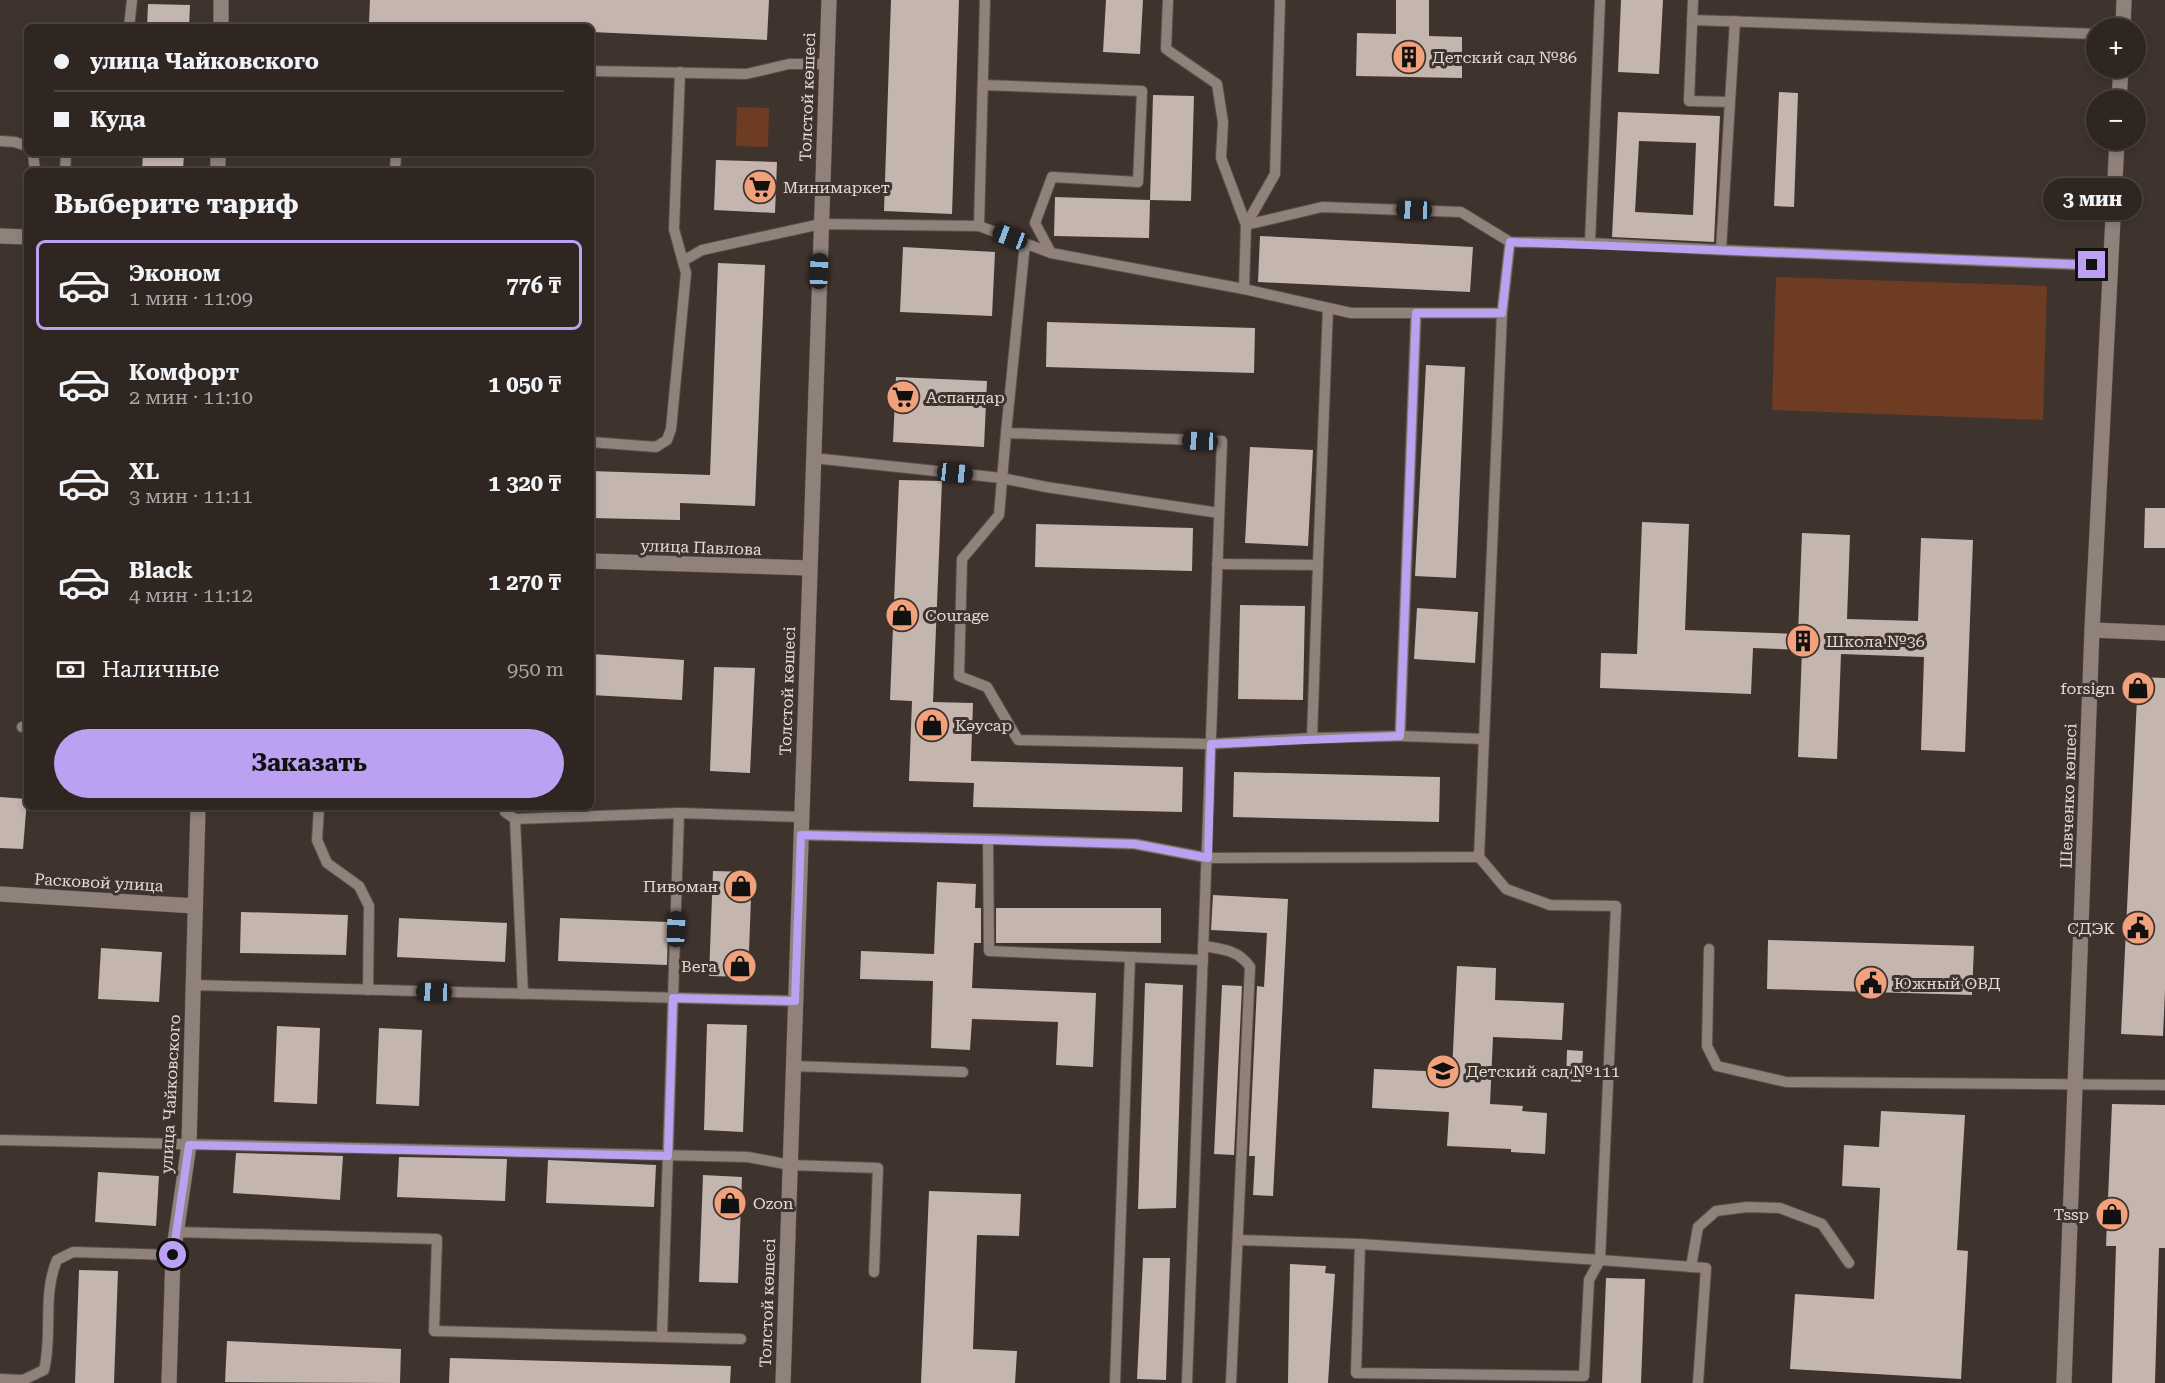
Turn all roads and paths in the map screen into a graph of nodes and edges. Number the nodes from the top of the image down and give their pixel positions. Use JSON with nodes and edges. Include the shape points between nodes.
{"nodes":[{"id":1,"x":132,"y":0,"type":"edge"},
{"id":2,"x":221,"y":0,"type":"edge"},
{"id":3,"x":828,"y":0,"type":"edge"},
{"id":4,"x":985,"y":0,"type":"edge"},
{"id":5,"x":1168,"y":0,"type":"edge"},
{"id":6,"x":1280,"y":0,"type":"edge"},
{"id":7,"x":1600,"y":0,"type":"edge"},
{"id":8,"x":1693,"y":0,"type":"edge"},
{"id":9,"x":2124,"y":0,"type":"edge"},
{"id":10,"x":2123,"y":18,"type":"edge"},
{"id":11,"x":1692,"y":20,"type":"junction"},
{"id":12,"x":1735,"y":21,"type":"junction"},
{"id":13,"x":129,"y":24,"type":"edge"},
{"id":14,"x":220,"y":24,"type":"edge"},
{"id":15,"x":2086,"y":34,"type":"edge"},
{"id":16,"x":827,"y":64,"type":"junction"},
{"id":17,"x":594,"y":71,"type":"edge"},
{"id":18,"x":680,"y":72,"type":"junction"},
{"id":19,"x":983,"y":86,"type":"junction"},
{"id":20,"x":1730,"y":102,"type":"junction"},
{"id":21,"x":0,"y":141,"type":"edge"},
{"id":22,"x":24,"y":145,"type":"edge"},
{"id":23,"x":2116,"y":150,"type":"edge"},
{"id":24,"x":821,"y":224,"type":"junction"},
{"id":25,"x":1246,"y":225,"type":"junction"},
{"id":26,"x":979,"y":226,"type":"junction"},
{"id":27,"x":0,"y":236,"type":"edge"},
{"id":28,"x":24,"y":237,"type":"edge"},
{"id":29,"x":1510,"y":242,"type":"junction"},
{"id":30,"x":1025,"y":243,"type":"junction"},
{"id":31,"x":1590,"y":243,"type":"junction"},
{"id":32,"x":1721,"y":250,"type":"junction"},
{"id":33,"x":1051,"y":253,"type":"junction"},
{"id":34,"x":683,"y":261,"type":"junction"},
{"id":35,"x":2110,"y":266,"type":"junction"},
{"id":36,"x":1244,"y":289,"type":"junction"},
{"id":37,"x":1328,"y":308,"type":"junction"},
{"id":38,"x":1416,"y":313,"type":"junction"},
{"id":39,"x":1502,"y":313,"type":"junction"},
{"id":40,"x":1006,"y":433,"type":"junction"},
{"id":41,"x":594,"y":442,"type":"edge"},
{"id":42,"x":813,"y":458,"type":"junction"},
{"id":43,"x":1002,"y":478,"type":"junction"},
{"id":44,"x":1219,"y":513,"type":"junction"},
{"id":45,"x":594,"y":561,"type":"edge"},
{"id":46,"x":1217,"y":564,"type":"junction"},
{"id":47,"x":1318,"y":565,"type":"junction"},
{"id":48,"x":809,"y":568,"type":"junction"},
{"id":49,"x":2092,"y":630,"type":"junction"},
{"id":50,"x":2165,"y":633,"type":"edge"},
{"id":51,"x":1400,"y":736,"type":"junction"},
{"id":52,"x":1312,"y":738,"type":"junction"},
{"id":53,"x":1484,"y":739,"type":"junction"},
{"id":54,"x":1211,"y":744,"type":"junction"},
{"id":55,"x":198,"y":810,"type":"edge"},
{"id":56,"x":319,"y":810,"type":"edge"},
{"id":57,"x":506,"y":810,"type":"edge"},
{"id":58,"x":680,"y":813,"type":"junction"},
{"id":59,"x":801,"y":817,"type":"junction"},
{"id":60,"x":515,"y":819,"type":"junction"},
{"id":61,"x":801,"y":835,"type":"junction"},
{"id":62,"x":988,"y":839,"type":"junction"},
{"id":63,"x":1479,"y":856,"type":"junction"},
{"id":64,"x":1208,"y":858,"type":"junction"},
{"id":65,"x":0,"y":894,"type":"edge"},
{"id":66,"x":195,"y":906,"type":"junction"},
{"id":67,"x":1203,"y":946,"type":"junction"},
{"id":68,"x":1709,"y":949,"type":"dead end"},
{"id":69,"x":1130,"y":957,"type":"junction"},
{"id":70,"x":1203,"y":960,"type":"junction"},
{"id":71,"x":193,"y":985,"type":"junction"},
{"id":72,"x":368,"y":990,"type":"junction"},
{"id":73,"x":523,"y":994,"type":"junction"},
{"id":74,"x":673,"y":998,"type":"junction"},
{"id":75,"x":795,"y":1001,"type":"junction"},
{"id":76,"x":793,"y":1066,"type":"junction"},
{"id":77,"x":963,"y":1072,"type":"dead end"},
{"id":78,"x":2076,"y":1083,"type":"junction"},
{"id":79,"x":2165,"y":1085,"type":"edge"},
{"id":80,"x":0,"y":1140,"type":"edge"},
{"id":81,"x":189,"y":1145,"type":"junction"},
{"id":82,"x":668,"y":1156,"type":"junction"},
{"id":83,"x":790,"y":1165,"type":"junction"},
{"id":84,"x":176,"y":1232,"type":"junction"},
{"id":85,"x":1238,"y":1240,"type":"junction"},
{"id":86,"x":1359,"y":1244,"type":"junction"},
{"id":87,"x":173,"y":1255,"type":"junction"},
{"id":88,"x":1600,"y":1260,"type":"junction"},
{"id":89,"x":1849,"y":1263,"type":"dead end"},
{"id":90,"x":1691,"y":1267,"type":"junction"},
{"id":91,"x":874,"y":1272,"type":"dead end"},
{"id":92,"x":662,"y":1337,"type":"junction"},
{"id":93,"x":741,"y":1339,"type":"dead end"},
{"id":94,"x":0,"y":1379,"type":"edge"},
{"id":95,"x":169,"y":1383,"type":"edge"},
{"id":96,"x":783,"y":1383,"type":"edge"},
{"id":97,"x":1115,"y":1383,"type":"edge"},
{"id":98,"x":1187,"y":1383,"type":"edge"},
{"id":99,"x":1232,"y":1383,"type":"edge"},
{"id":100,"x":1698,"y":1383,"type":"edge"},
{"id":101,"x":2064,"y":1383,"type":"edge"}],
"edges":[{"from":1,"to":13,"type":"lane"},
{"from":2,"to":14,"type":"street"},
{"from":3,"to":16,"type":"street","name":"Толстой көшесі"},
{"from":4,"to":19,"type":"lane"},
{"from":5,"to":25,"type":"lane","via":[[1166,49],[1217,84],[1223,122],[1221,158]]},
{"from":6,"to":25,"type":"lane","via":[[1275,174]]},
{"from":7,"to":31,"type":"lane"},
{"from":8,"to":11,"type":"lane"},
{"from":9,"to":10,"type":"street"},
{"from":11,"to":12,"type":"lane"},
{"from":11,"to":20,"type":"lane","via":[[1689,101]]},
{"from":12,"to":15,"type":"lane"},
{"from":12,"to":20,"type":"lane"},
{"from":16,"to":18,"type":"lane","via":[[789,64],[746,74]]},
{"from":16,"to":24,"type":"street","name":"Толстой көшесі"},
{"from":17,"to":18,"type":"lane"},
{"from":18,"to":34,"type":"lane","via":[[674,229]]},
{"from":19,"to":26,"type":"lane"},
{"from":19,"to":33,"type":"lane","via":[[1142,91],[1138,182],[1052,177],[1035,224]]},
{"from":20,"to":32,"type":"lane"},
{"from":21,"to":22,"type":"lane"},
{"from":23,"to":35,"type":"street","name":"Шевченко көшесі"},
{"from":24,"to":26,"type":"lane"},
{"from":24,"to":34,"type":"lane","via":[[702,250]]},
{"from":24,"to":42,"type":"street","name":"Толстой көшесі"},
{"from":25,"to":29,"type":"lane","via":[[1322,207],[1461,212]]},
{"from":25,"to":36,"type":"lane"},
{"from":26,"to":30,"type":"lane"},
{"from":27,"to":28,"type":"street"},
{"from":29,"to":31,"type":"lane"},
{"from":29,"to":39,"type":"lane"},
{"from":30,"to":33,"type":"lane"},
{"from":30,"to":40,"type":"lane"},
{"from":31,"to":32,"type":"lane"},
{"from":32,"to":35,"type":"lane"},
{"from":33,"to":36,"type":"lane"},
{"from":34,"to":41,"type":"lane","via":[[684,298],[667,440],[656,447]]},
{"from":35,"to":49,"type":"street","name":"Шевченко көшесі"},
{"from":36,"to":37,"type":"lane"},
{"from":37,"to":38,"type":"lane","via":[[1351,313]]},
{"from":37,"to":47,"type":"lane"},
{"from":38,"to":39,"type":"lane"},
{"from":38,"to":51,"type":"lane"},
{"from":39,"to":53,"type":"lane"},
{"from":40,"to":43,"type":"lane"},
{"from":40,"to":44,"type":"lane","via":[[1222,441]]},
{"from":42,"to":43,"type":"lane"},
{"from":42,"to":48,"type":"street","name":"Толстой көшесі"},
{"from":43,"to":44,"type":"lane"},
{"from":43,"to":54,"type":"lane","via":[[999,515],[962,559],[959,676],[987,687],[1018,740]]},
{"from":44,"to":46,"type":"lane"},
{"from":45,"to":48,"type":"street","name":"улица Павлова"},
{"from":46,"to":47,"type":"lane"},
{"from":46,"to":54,"type":"lane"},
{"from":47,"to":52,"type":"lane"},
{"from":48,"to":59,"type":"street","name":"Толстой көшесі"},
{"from":49,"to":50,"type":"street"},
{"from":49,"to":78,"type":"street","name":"Шевченко көшесі"},
{"from":51,"to":52,"type":"lane"},
{"from":51,"to":53,"type":"lane"},
{"from":52,"to":54,"type":"lane"},
{"from":53,"to":63,"type":"lane"},
{"from":54,"to":64,"type":"lane"},
{"from":55,"to":66,"type":"street","name":"улица Чайковского"},
{"from":56,"to":72,"type":"lane","via":[[317,840],[327,863],[359,886],[369,906]]},
{"from":57,"to":60,"type":"lane"},
{"from":58,"to":59,"type":"lane"},
{"from":58,"to":60,"type":"lane"},
{"from":58,"to":74,"type":"lane"},
{"from":59,"to":61,"type":"street","name":"Толстой көшесі"},
{"from":60,"to":73,"type":"lane"},
{"from":61,"to":62,"type":"lane"},
{"from":61,"to":75,"type":"street","name":"Толстой көшесі"},
{"from":62,"to":64,"type":"lane","via":[[1135,844]]},
{"from":62,"to":69,"type":"lane","via":[[988,951]]},
{"from":63,"to":64,"type":"lane"},
{"from":63,"to":88,"type":"lane","via":[[1506,889],[1550,905],[1616,906]]},
{"from":64,"to":67,"type":"lane"},
{"from":65,"to":66,"type":"street","name":"Расковой улица"},
{"from":66,"to":71,"type":"street","name":"улица Чайковского"},
{"from":67,"to":70,"type":"lane"},
{"from":67,"to":85,"type":"lane","via":[[1231,951],[1244,957],[1250,967]]},
{"from":68,"to":78,"type":"lane","via":[[1707,1046],[1717,1066],[1786,1082]]},
{"from":69,"to":70,"type":"lane"},
{"from":69,"to":97,"type":"lane"},
{"from":70,"to":98,"type":"lane"},
{"from":71,"to":72,"type":"lane"},
{"from":71,"to":81,"type":"street","name":"улица Чайковского"},
{"from":72,"to":73,"type":"lane"},
{"from":73,"to":74,"type":"lane"},
{"from":74,"to":75,"type":"lane"},
{"from":74,"to":82,"type":"lane"},
{"from":75,"to":76,"type":"street","name":"Толстой көшесі"},
{"from":76,"to":77,"type":"lane"},
{"from":76,"to":83,"type":"street","name":"Толстой көшесі"},
{"from":78,"to":79,"type":"lane"},
{"from":78,"to":101,"type":"street","name":"Шевченко көшесі"},
{"from":80,"to":81,"type":"lane"},
{"from":81,"to":82,"type":"lane"},
{"from":81,"to":84,"type":"street","name":"улица Чайковского"},
{"from":82,"to":83,"type":"lane","via":[[748,1157]]},
{"from":82,"to":92,"type":"lane"},
{"from":83,"to":91,"type":"lane","via":[[878,1168]]},
{"from":83,"to":96,"type":"street","name":"Толстой көшесі"},
{"from":84,"to":87,"type":"street","name":"улица Чайковского"},
{"from":84,"to":92,"type":"lane","via":[[437,1239],[434,1331]]},
{"from":85,"to":86,"type":"lane"},
{"from":85,"to":99,"type":"lane"},
{"from":86,"to":88,"type":"lane"},
{"from":86,"to":88,"type":"lane","via":[[1356,1373],[1584,1376],[1589,1280]]},
{"from":87,"to":94,"type":"lane","via":[[73,1252],[57,1260],[49,1279],[49,1349],[44,1370],[22,1380]]},
{"from":87,"to":95,"type":"street","name":"улица Чайковского"},
{"from":88,"to":90,"type":"lane"},
{"from":89,"to":90,"type":"lane","via":[[1822,1224],[1780,1208],[1748,1207],[1716,1211],[1698,1227]]},
{"from":90,"to":100,"type":"lane","via":[[1706,1268]]},
{"from":92,"to":93,"type":"lane"}]}
